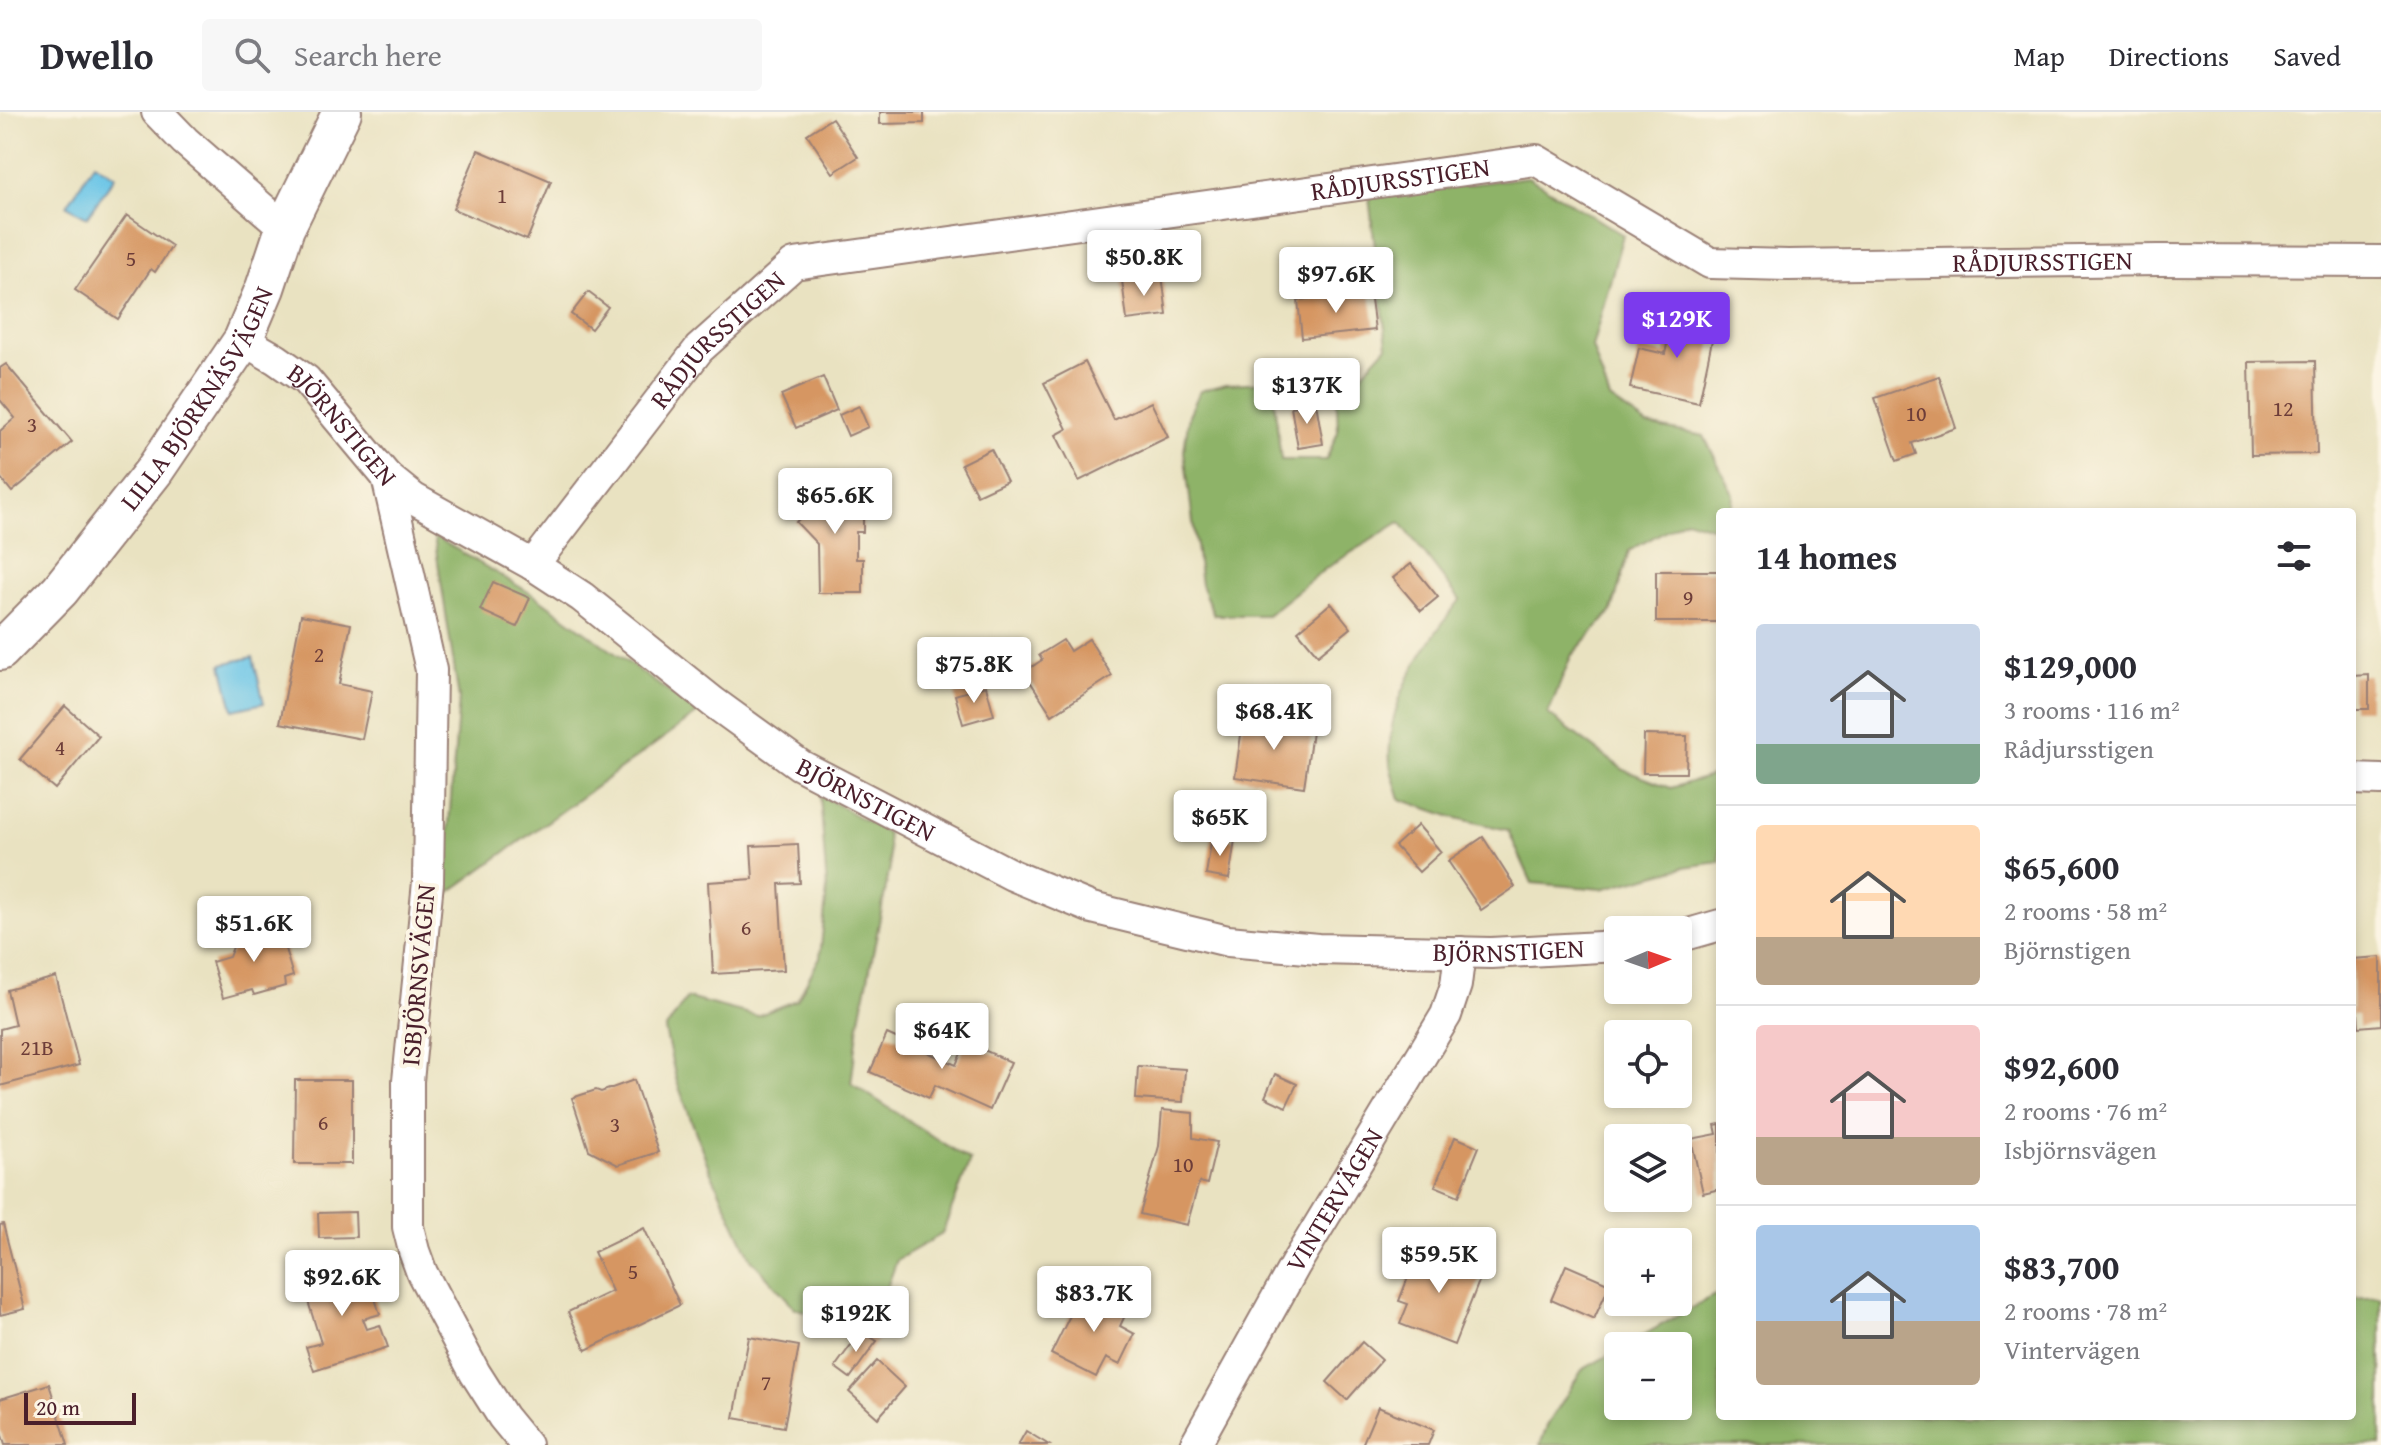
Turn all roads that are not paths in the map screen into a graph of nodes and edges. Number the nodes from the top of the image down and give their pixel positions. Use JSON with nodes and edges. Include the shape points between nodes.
{"nodes":[{"id":1,"x":157,"y":112,"type":"edge"},
{"id":2,"x":342,"y":112,"type":"edge"},
{"id":3,"x":285,"y":228,"type":"junction"},
{"id":4,"x":2381,"y":261,"type":"edge"},
{"id":5,"x":243,"y":340,"type":"junction"},
{"id":6,"x":387,"y":477,"type":"junction"},
{"id":7,"x":533,"y":565,"type":"junction"},
{"id":8,"x":0,"y":651,"type":"edge"},
{"id":9,"x":2356,"y":779,"type":"edge"},
{"id":10,"x":2381,"y":780,"type":"edge"},
{"id":11,"x":1716,"y":926,"type":"edge"},
{"id":12,"x":1692,"y":933,"type":"edge"},
{"id":13,"x":1604,"y":947,"type":"edge"},
{"id":14,"x":1460,"y":952,"type":"junction"},
{"id":15,"x":526,"y":1445,"type":"edge"},
{"id":16,"x":1195,"y":1445,"type":"edge"}],
"edges":[{"from":1,"to":3,"type":"street"},
{"from":2,"to":3,"type":"street","name":"LILLA BJÖRKNÄSVÄGEN"},
{"from":3,"to":5,"type":"street","name":"LILLA BJÖRKNÄSVÄGEN"},
{"from":4,"to":7,"type":"street","name":"RÅDJURSSTIGEN","via":[[1710,263],[1536,160],[794,264],[699,349]]},
{"from":5,"to":6,"type":"street","name":"BJÖRNSTIGEN","via":[[306,380]]},
{"from":5,"to":8,"type":"street","name":"LILLA BJÖRKNÄSVÄGEN","via":[[154,471],[60,590]]},
{"from":6,"to":7,"type":"street","name":"BJÖRNSTIGEN","via":[[413,498]]},
{"from":6,"to":15,"type":"street","name":"ISBJÖRNSVÄGEN","via":[[431,670],[428,882],[408,1081],[408,1227],[422,1273],[468,1360]]},
{"from":7,"to":14,"type":"street","name":"BJÖRNSTIGEN","via":[[800,765],[1068,899],[1228,941]]},
{"from":9,"to":10,"type":"street"},
{"from":11,"to":12,"type":"street"},
{"from":13,"to":14,"type":"street","name":"BJÖRNSTIGEN"},
{"from":14,"to":16,"type":"street","name":"VINTERVÄGEN","via":[[1446,1015],[1295,1265]]}]}
